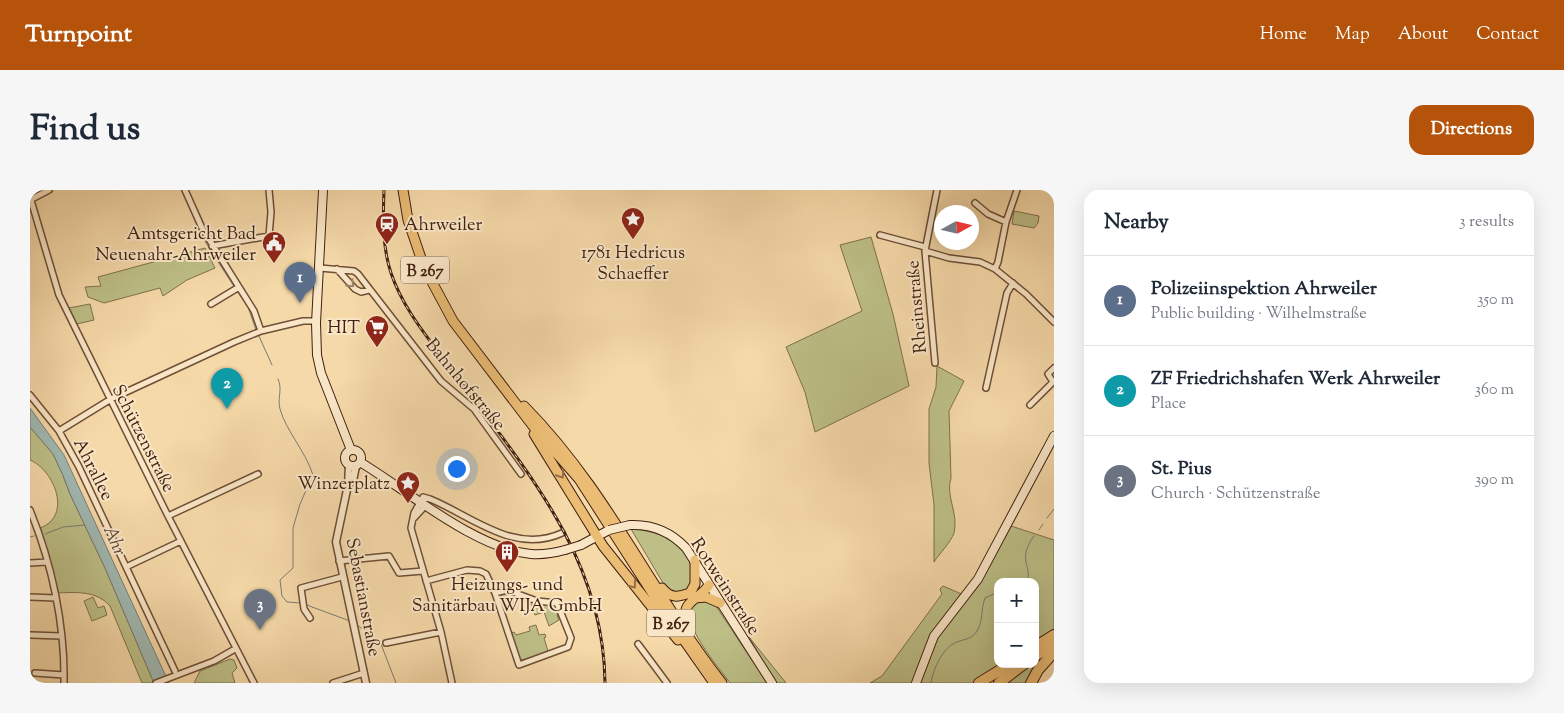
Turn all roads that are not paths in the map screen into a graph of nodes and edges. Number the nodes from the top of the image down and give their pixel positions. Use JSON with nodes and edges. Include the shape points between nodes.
{"nodes":[{"id":1,"x":49,"y":190,"type":"edge"},
{"id":2,"x":185,"y":190,"type":"edge"},
{"id":3,"x":269,"y":190,"type":"edge"},
{"id":4,"x":323,"y":190,"type":"edge"},
{"id":5,"x":403,"y":190,"type":"edge"},
{"id":6,"x":937,"y":190,"type":"edge"},
{"id":7,"x":1017,"y":190,"type":"edge"},
{"id":8,"x":30,"y":199,"type":"edge"},
{"id":9,"x":975,"y":203,"type":"dead end"},
{"id":10,"x":1006,"y":222,"type":"junction"},
{"id":11,"x":880,"y":235,"type":"dead end"},
{"id":12,"x":212,"y":246,"type":"junction"},
{"id":13,"x":925,"y":249,"type":"junction"},
{"id":14,"x":320,"y":268,"type":"junction"},
{"id":15,"x":336,"y":269,"type":"junction"},
{"id":16,"x":994,"y":269,"type":"junction"},
{"id":17,"x":1013,"y":283,"type":"junction"},
{"id":18,"x":237,"y":288,"type":"junction"},
{"id":19,"x":369,"y":290,"type":"junction"},
{"id":20,"x":211,"y":304,"type":"dead end"},
{"id":21,"x":316,"y":321,"type":"junction"},
{"id":22,"x":1054,"y":322,"type":"edge"},
{"id":23,"x":258,"y":332,"type":"junction"},
{"id":24,"x":935,"y":363,"type":"dead end"},
{"id":25,"x":1054,"y":368,"type":"edge"},
{"id":26,"x":498,"y":380,"type":"junction"},
{"id":27,"x":1053,"y":381,"type":"edge"},
{"id":28,"x":986,"y":388,"type":"dead end"},
{"id":29,"x":30,"y":395,"type":"edge"},
{"id":30,"x":109,"y":400,"type":"junction"},
{"id":31,"x":1030,"y":405,"type":"dead end"},
{"id":32,"x":59,"y":431,"type":"junction"},
{"id":33,"x":1054,"y":436,"type":"edge"},
{"id":34,"x":351,"y":450,"type":"junction"},
{"id":35,"x":355,"y":464,"type":"junction"},
{"id":36,"x":258,"y":474,"type":"dead end"},
{"id":37,"x":521,"y":474,"type":"dead end"},
{"id":38,"x":423,"y":503,"type":"junction"},
{"id":39,"x":30,"y":510,"type":"edge"},
{"id":40,"x":168,"y":516,"type":"junction"},
{"id":41,"x":562,"y":533,"type":"dead end"},
{"id":42,"x":597,"y":536,"type":"junction"},
{"id":43,"x":181,"y":541,"type":"junction"},
{"id":44,"x":695,"y":560,"type":"junction"},
{"id":45,"x":339,"y":561,"type":"junction"},
{"id":46,"x":48,"y":562,"type":"junction"},
{"id":47,"x":30,"y":563,"type":"edge"},
{"id":48,"x":126,"y":567,"type":"junction"},
{"id":49,"x":423,"y":571,"type":"junction"},
{"id":50,"x":648,"y":573,"type":"junction"},
{"id":51,"x":342,"y":577,"type":"junction"},
{"id":52,"x":426,"y":580,"type":"junction"},
{"id":53,"x":709,"y":584,"type":"junction"},
{"id":54,"x":495,"y":593,"type":"junction"},
{"id":55,"x":691,"y":596,"type":"junction"},
{"id":56,"x":30,"y":597,"type":"edge"},
{"id":57,"x":55,"y":598,"type":"junction"},
{"id":58,"x":720,"y":603,"type":"junction"},
{"id":59,"x":310,"y":618,"type":"dead end"},
{"id":60,"x":441,"y":632,"type":"junction"},
{"id":61,"x":31,"y":635,"type":"edge"},
{"id":62,"x":1054,"y":635,"type":"edge"},
{"id":63,"x":61,"y":636,"type":"junction"},
{"id":64,"x":386,"y":643,"type":"dead end"},
{"id":65,"x":638,"y":644,"type":"dead end"},
{"id":66,"x":1039,"y":644,"type":"edge"},
{"id":67,"x":1054,"y":644,"type":"edge"},
{"id":68,"x":235,"y":649,"type":"junction"},
{"id":69,"x":1054,"y":652,"type":"edge"},
{"id":70,"x":700,"y":653,"type":"junction"},
{"id":71,"x":1039,"y":653,"type":"edge"},
{"id":72,"x":1003,"y":668,"type":"edge"},
{"id":73,"x":1005,"y":668,"type":"edge"},
{"id":74,"x":1019,"y":668,"type":"edge"},
{"id":75,"x":702,"y":669,"type":"junction"},
{"id":76,"x":175,"y":671,"type":"dead end"},
{"id":77,"x":35,"y":673,"type":"dead end"},
{"id":78,"x":364,"y":674,"type":"junction"},
{"id":79,"x":64,"y":675,"type":"junction"},
{"id":80,"x":64,"y":683,"type":"edge"},
{"id":81,"x":156,"y":683,"type":"edge"},
{"id":82,"x":254,"y":683,"type":"edge"},
{"id":83,"x":332,"y":683,"type":"edge"},
{"id":84,"x":366,"y":683,"type":"edge"},
{"id":85,"x":452,"y":683,"type":"edge"},
{"id":86,"x":667,"y":683,"type":"edge"},
{"id":87,"x":714,"y":683,"type":"edge"},
{"id":88,"x":722,"y":683,"type":"edge"},
{"id":89,"x":772,"y":683,"type":"edge"},
{"id":90,"x":916,"y":683,"type":"edge"},
{"id":91,"x":979,"y":683,"type":"edge"},
{"id":92,"x":987,"y":683,"type":"edge"},
{"id":93,"x":999,"y":683,"type":"edge"},
{"id":94,"x":1031,"y":683,"type":"edge"}],
"edges":[{"from":1,"to":8,"type":"street"},
{"from":2,"to":12,"type":"street"},
{"from":3,"to":12,"type":"street","via":[[269,236]]},
{"from":4,"to":14,"type":"main road"},
{"from":5,"to":26,"type":"main road","number":"B 267","via":[[415,243],[436,293],[467,341]]},
{"from":6,"to":13,"type":"street","name":"Rheinstraße"},
{"from":7,"to":10,"type":"street"},
{"from":8,"to":30,"type":"street","name":"Schützenstraße","via":[[59,296]]},
{"from":9,"to":10,"type":"street","via":[[988,214]]},
{"from":10,"to":16,"type":"street"},
{"from":11,"to":13,"type":"street"},
{"from":12,"to":18,"type":"street"},
{"from":13,"to":16,"type":"street","via":[[949,258],[980,262]]},
{"from":13,"to":24,"type":"street","name":"Rheinstraße"},
{"from":14,"to":15,"type":"street","name":"Bahnhofstraße"},
{"from":14,"to":21,"type":"main road"},
{"from":15,"to":19,"type":"street","name":"Bahnhofstraße","via":[[354,271]]},
{"from":15,"to":19,"type":"street","name":"Bahnhofstraße","one_way":true,"via":[[354,289],[361,292]]},
{"from":16,"to":17,"type":"street"},
{"from":17,"to":22,"type":"street"},
{"from":17,"to":28,"type":"street","via":[[1007,293]]},
{"from":18,"to":20,"type":"street"},
{"from":18,"to":23,"type":"street","via":[[254,311]]},
{"from":19,"to":37,"type":"street","name":"Bahnhofstraße","via":[[441,381],[474,409]]},
{"from":21,"to":23,"type":"street"},
{"from":21,"to":34,"type":"main road","via":[[321,373]]},
{"from":23,"to":30,"type":"street"},
{"from":25,"to":27,"type":"street","via":[[1048,374]]},
{"from":26,"to":42,"type":"main road","number":"B 267","one_way":true},
{"from":26,"to":50,"type":"main road","number":"B 267","via":[[570,456]]},
{"from":26,"to":75,"type":"main road","number":"B 267","via":[[579,479]]},
{"from":27,"to":31,"type":"street"},
{"from":29,"to":32,"type":"street","name":"Ahrallee"},
{"from":30,"to":32,"type":"street"},
{"from":30,"to":40,"type":"street","name":"Schützenstraße"},
{"from":32,"to":48,"type":"street","name":"Ahrallee"},
{"from":33,"to":90,"type":"main road","via":[[978,579],[934,636]]},
{"from":34,"to":35,"type":"main road","via":[[360,454]]},
{"from":34,"to":35,"type":"main road","via":[[344,458]]},
{"from":35,"to":38,"type":"main road","name":"Rotweinstraße"},
{"from":35,"to":45,"type":"street","name":"Sebastianstraße","via":[[340,517],[336,542]]},
{"from":36,"to":40,"type":"street"},
{"from":38,"to":41,"type":"street","name":"Rotweinstraße","via":[[423,497],[434,500],[477,524],[524,539],[552,538]]},
{"from":38,"to":42,"type":"main road","name":"Rotweinstraße","bridge":true,"via":[[503,548],[532,554],[566,550]]},
{"from":38,"to":49,"type":"street","via":[[412,523]]},
{"from":39,"to":46,"type":"street"},
{"from":40,"to":43,"type":"street","name":"Schützenstraße"},
{"from":42,"to":44,"type":"main road","name":"Rotweinstraße","bridge":true,"via":[[616,527],[650,526],[680,541]]},
{"from":42,"to":75,"type":"main road","one_way":true},
{"from":43,"to":48,"type":"street"},
{"from":43,"to":68,"type":"street","name":"Schützenstraße"},
{"from":44,"to":53,"type":"main road","name":"Rotweinstraße"},
{"from":44,"to":55,"type":"main road","number":"B 267","via":[[697,573]]},
{"from":45,"to":49,"type":"street","via":[[389,556],[399,573]]},
{"from":45,"to":51,"type":"street","name":"Sebastianstraße"},
{"from":46,"to":47,"type":"street"},
{"from":46,"to":57,"type":"street"},
{"from":48,"to":76,"type":"street","name":"Ahrallee"},
{"from":49,"to":52,"type":"street"},
{"from":50,"to":55,"type":"main road","number":"B 267","via":[[667,595]]},
{"from":50,"to":70,"type":"main road","number":"B 267"},
{"from":51,"to":59,"type":"street","via":[[303,586],[300,590],[303,604]]},
{"from":51,"to":78,"type":"street","name":"Sebastianstraße"},
{"from":52,"to":54,"type":"street","via":[[474,569],[486,574]]},
{"from":52,"to":60,"type":"street"},
{"from":53,"to":55,"type":"main road","number":"B 267"},
{"from":53,"to":58,"type":"main road","name":"Rotweinstraße"},
{"from":54,"to":54,"type":"street","via":[[519,665],[568,647],[571,638],[557,603],[536,601],[511,591]]},
{"from":55,"to":58,"type":"main road","number":"B 267","via":[[706,597]]},
{"from":55,"to":70,"type":"main road","number":"B 267","via":[[686,620]]},
{"from":56,"to":57,"type":"street"},
{"from":57,"to":63,"type":"street"},
{"from":58,"to":89,"type":"main road","name":"Rotweinstraße"},
{"from":60,"to":64,"type":"street"},
{"from":60,"to":85,"type":"street"},
{"from":61,"to":63,"type":"street"},
{"from":62,"to":66,"type":"highway"},
{"from":63,"to":79,"type":"street"},
{"from":65,"to":86,"type":"street"},
{"from":67,"to":71,"type":"highway"},
{"from":68,"to":81,"type":"street","via":[[214,661]]},
{"from":68,"to":82,"type":"street","name":"Schützenstraße"},
{"from":69,"to":94,"type":"highway"},
{"from":70,"to":88,"type":"main road","number":"B 267"},
{"from":72,"to":91,"type":"highway"},
{"from":73,"to":92,"type":"highway"},
{"from":74,"to":93,"type":"highway"},
{"from":75,"to":87,"type":"main road","number":"B 267"},
{"from":77,"to":79,"type":"street"},
{"from":78,"to":83,"type":"street"},
{"from":78,"to":84,"type":"street","name":"Sebastianstraße"},
{"from":79,"to":80,"type":"street"}]}
